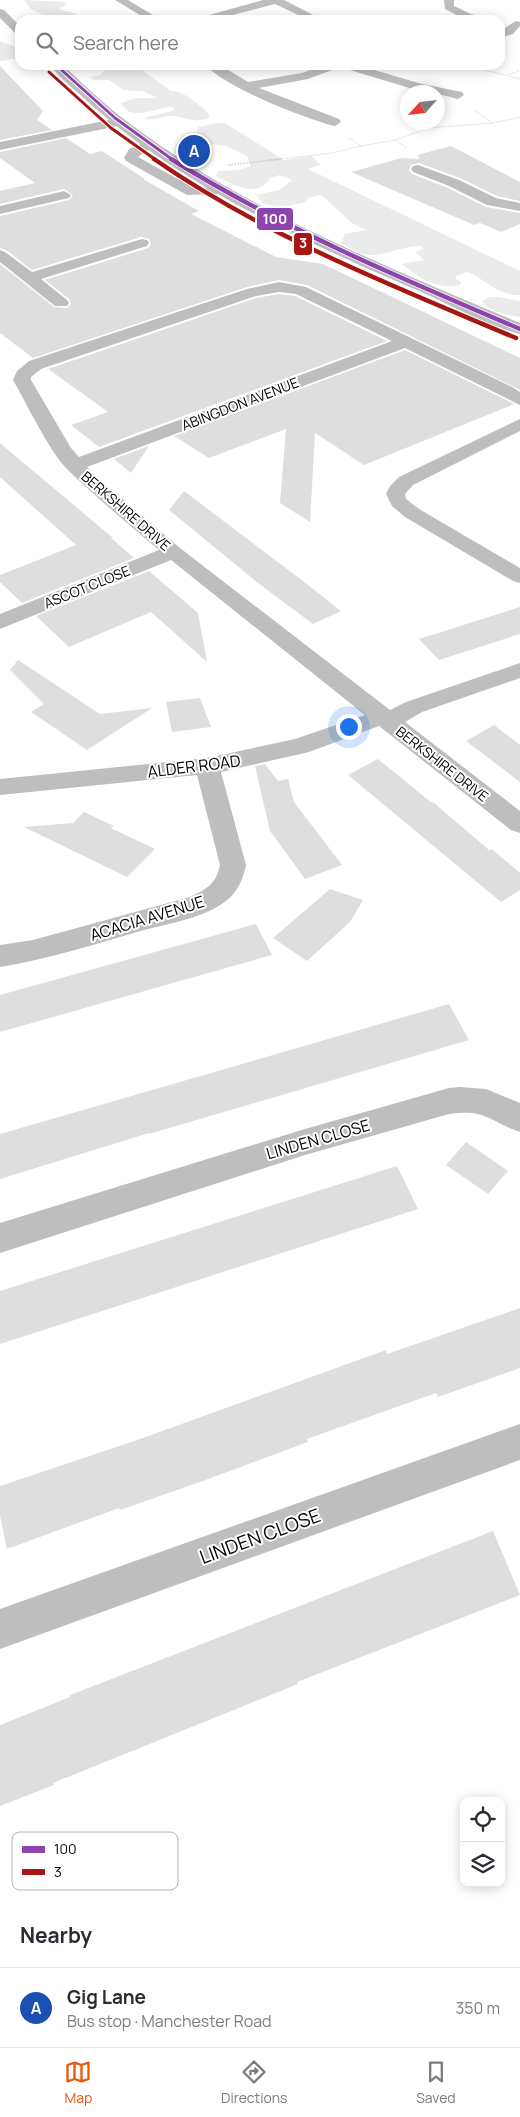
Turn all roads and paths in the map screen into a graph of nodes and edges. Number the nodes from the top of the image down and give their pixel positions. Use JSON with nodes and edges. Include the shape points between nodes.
{"nodes":[{"id":1,"x":120,"y":0,"type":"edge"},
{"id":2,"x":276,"y":0,"type":"edge"},
{"id":3,"x":449,"y":0,"type":"edge"},
{"id":4,"x":0,"y":12,"type":"edge"},
{"id":5,"x":147,"y":15,"type":"edge"},
{"id":6,"x":219,"y":15,"type":"edge"},
{"id":7,"x":308,"y":15,"type":"edge"},
{"id":8,"x":466,"y":15,"type":"edge"},
{"id":9,"x":505,"y":23,"type":"edge"},
{"id":10,"x":518,"y":24,"type":"edge"},
{"id":11,"x":15,"y":27,"type":"edge"},
{"id":12,"x":505,"y":33,"type":"edge"},
{"id":13,"x":62,"y":70,"type":"edge"},
{"id":14,"x":219,"y":70,"type":"edge"},
{"id":15,"x":321,"y":70,"type":"edge"},
{"id":16,"x":361,"y":70,"type":"edge"},
{"id":17,"x":485,"y":70,"type":"edge"},
{"id":18,"x":520,"y":70,"type":"edge"},
{"id":19,"x":508,"y":76,"type":"junction"},
{"id":20,"x":520,"y":79,"type":"edge"},
{"id":21,"x":246,"y":86,"type":"junction"},
{"id":22,"x":472,"y":91,"type":"dead end"},
{"id":23,"x":520,"y":117,"type":"edge"},
{"id":24,"x":322,"y":118,"type":"junction"},
{"id":25,"x":119,"y":122,"type":"junction"},
{"id":26,"x":335,"y":122,"type":"joint"},
{"id":27,"x":304,"y":124,"type":"dead end"},
{"id":28,"x":395,"y":140,"type":"junction"},
{"id":29,"x":150,"y":144,"type":"junction"},
{"id":30,"x":0,"y":146,"type":"edge"},
{"id":31,"x":361,"y":146,"type":"junction"},
{"id":32,"x":424,"y":166,"type":"joint"},
{"id":33,"x":192,"y":171,"type":"junction"},
{"id":34,"x":225,"y":190,"type":"junction"},
{"id":35,"x":64,"y":195,"type":"dead end"},
{"id":36,"x":520,"y":206,"type":"edge"},
{"id":37,"x":0,"y":210,"type":"edge"},
{"id":38,"x":142,"y":243,"type":"dead end"},
{"id":39,"x":0,"y":255,"type":"edge"},
{"id":40,"x":29,"y":278,"type":"junction"},
{"id":41,"x":61,"y":303,"type":"dead end"},
{"id":42,"x":520,"y":329,"type":"edge"},
{"id":43,"x":406,"y":342,"type":"junction"},
{"id":44,"x":520,"y":400,"type":"edge"},
{"id":45,"x":520,"y":424,"type":"edge"},
{"id":46,"x":74,"y":466,"type":"junction"},
{"id":47,"x":173,"y":552,"type":"junction"},
{"id":48,"x":520,"y":577,"type":"edge"},
{"id":49,"x":0,"y":622,"type":"edge"},
{"id":50,"x":520,"y":670,"type":"edge"},
{"id":51,"x":385,"y":719,"type":"junction"},
{"id":52,"x":207,"y":766,"type":"junction"},
{"id":53,"x":0,"y":787,"type":"edge"},
{"id":54,"x":520,"y":824,"type":"edge"},
{"id":55,"x":0,"y":956,"type":"edge"},
{"id":56,"x":520,"y":1119,"type":"edge"},
{"id":57,"x":0,"y":1238,"type":"edge"},
{"id":58,"x":520,"y":1442,"type":"edge"},
{"id":59,"x":0,"y":1630,"type":"edge"}],
"edges":[{"from":1,"to":5,"type":"street"},
{"from":2,"to":6,"type":"street"},
{"from":2,"to":7,"type":"street"},
{"from":3,"to":8,"type":"street","via":[[449,7]]},
{"from":4,"to":11,"type":"street"},
{"from":9,"to":10,"type":"street"},
{"from":10,"to":12,"type":"street"},
{"from":13,"to":25,"type":"street"},
{"from":14,"to":21,"type":"street"},
{"from":15,"to":21,"type":"street"},
{"from":16,"to":22,"type":"street","via":[[457,98]]},
{"from":17,"to":19,"type":"path"},
{"from":18,"to":19,"type":"path"},
{"from":19,"to":20,"type":"path"},
{"from":21,"to":24,"type":"street","via":[[265,97]]},
{"from":23,"to":28,"type":"path","via":[[493,123],[429,128]]},
{"from":24,"to":26,"type":"street"},
{"from":24,"to":27,"type":"street"},
{"from":25,"to":29,"type":"street"},
{"from":25,"to":30,"type":"street"},
{"from":26,"to":31,"type":"path","via":[[332,128]]},
{"from":28,"to":31,"type":"path"},
{"from":28,"to":32,"type":"path"},
{"from":29,"to":33,"type":"street"},
{"from":29,"to":34,"type":"street","via":[[134,152],[131,158],[192,192]]},
{"from":31,"to":33,"type":"path","via":[[332,153]]},
{"from":32,"to":36,"type":"street","via":[[492,202]]},
{"from":33,"to":34,"type":"street"},
{"from":34,"to":42,"type":"street","via":[[351,255]]},
{"from":35,"to":37,"type":"street"},
{"from":38,"to":40,"type":"street"},
{"from":39,"to":40,"type":"street"},
{"from":40,"to":41,"type":"street"},
{"from":43,"to":44,"type":"street","name":"BERKSHIRE DRIVE"},
{"from":43,"to":46,"type":"street","name":"ABINGDON AVENUE"},
{"from":43,"to":46,"type":"street","name":"BERKSHIRE DRIVE","via":[[300,290],[279,287],[253,292],[35,366],[23,375],[22,380]]},
{"from":45,"to":48,"type":"street","via":[[406,481],[395,492],[401,505],[412,513]]},
{"from":46,"to":47,"type":"street","name":"BERKSHIRE DRIVE"},
{"from":47,"to":49,"type":"street","name":"ASCOT CLOSE"},
{"from":47,"to":51,"type":"street","name":"BERKSHIRE DRIVE"},
{"from":50,"to":51,"type":"street","name":"ALDER ROAD"},
{"from":51,"to":52,"type":"street","name":"ALDER ROAD","via":[[301,746]]},
{"from":51,"to":54,"type":"street","name":"BERKSHIRE DRIVE"},
{"from":52,"to":53,"type":"street","name":"ALDER ROAD"},
{"from":52,"to":55,"type":"street","name":"ACACIA AVENUE","via":[[232,865],[232,877],[227,886],[187,909]]},
{"from":56,"to":57,"type":"street","name":"LINDEN CLOSE","via":[[483,1100],[449,1101],[305,1142]]},
{"from":58,"to":59,"type":"street","name":"LINDEN CLOSE"}]}
